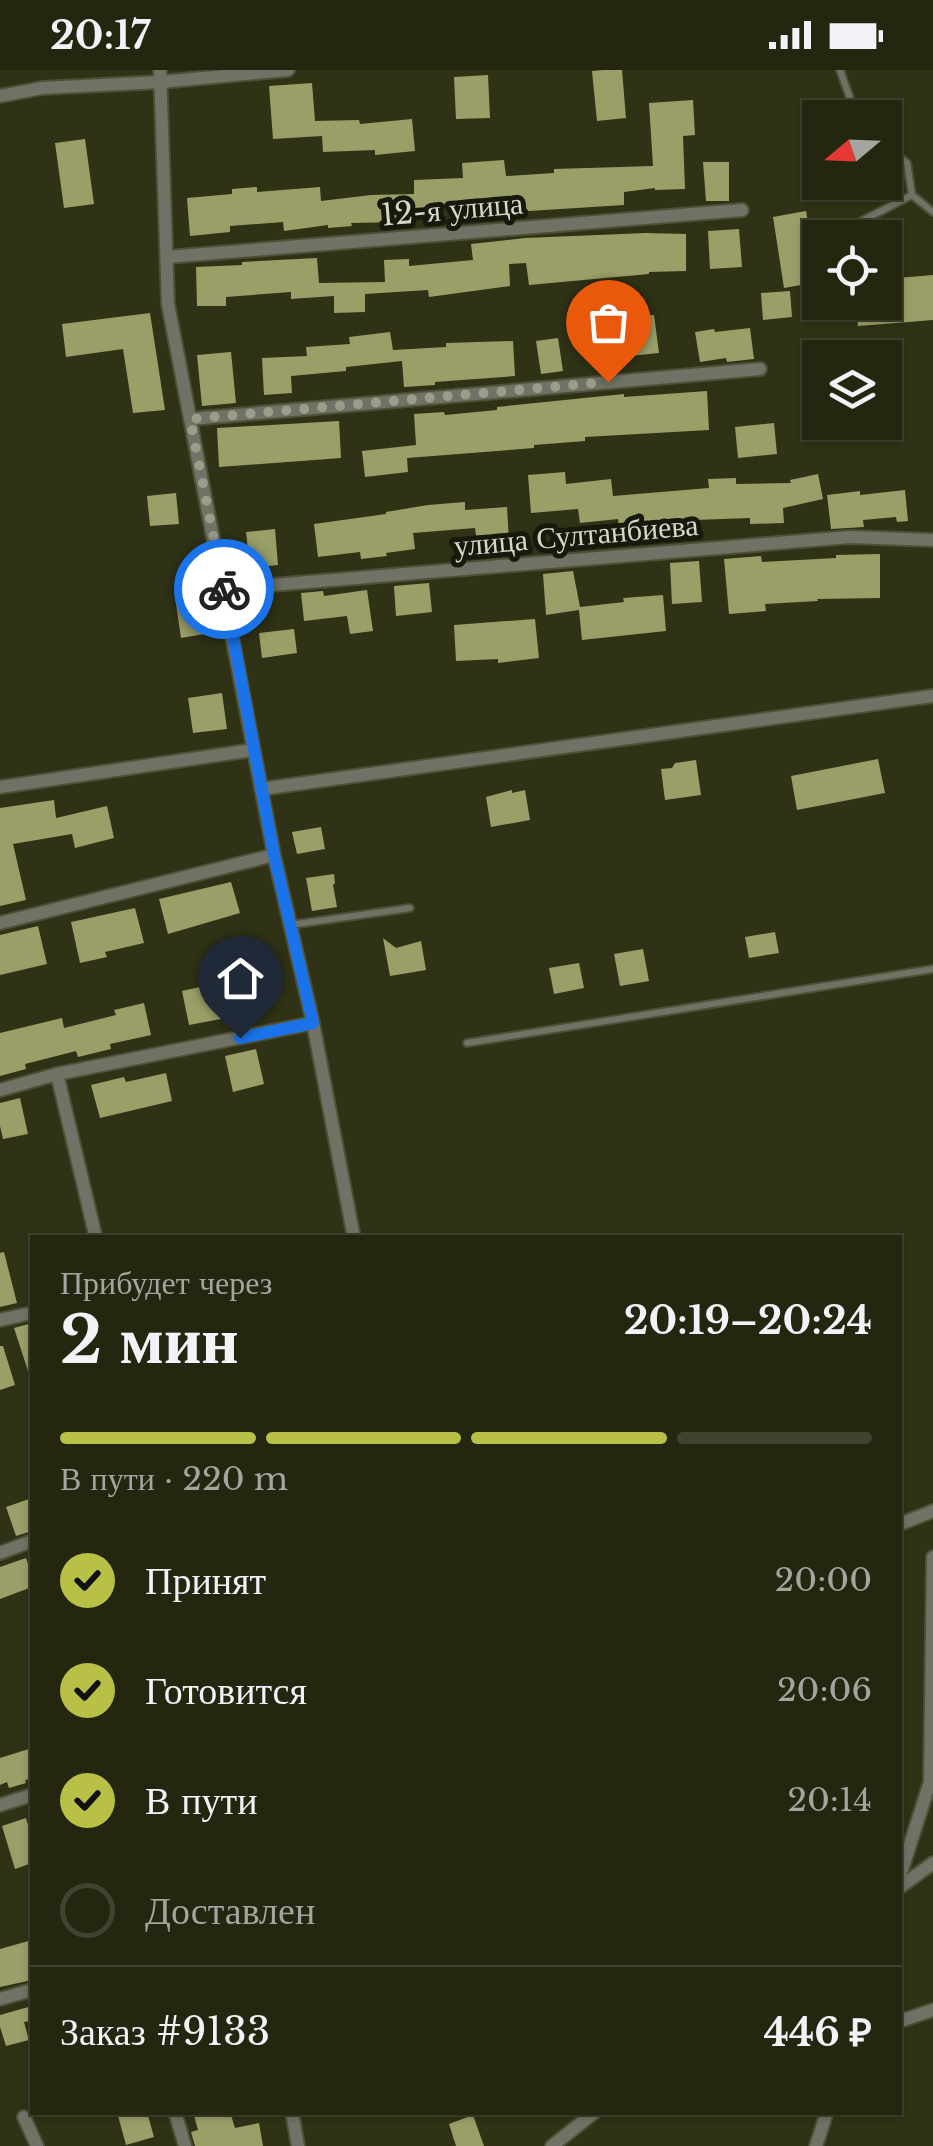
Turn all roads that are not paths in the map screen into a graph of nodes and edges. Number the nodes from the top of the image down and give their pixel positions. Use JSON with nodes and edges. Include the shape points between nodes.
{"nodes":[{"id":1,"x":42,"y":70,"type":"edge"},
{"id":2,"x":288,"y":70,"type":"edge"},
{"id":3,"x":840,"y":70,"type":"edge"},
{"id":4,"x":161,"y":76,"type":"edge"},
{"id":5,"x":42,"y":88,"type":"junction"},
{"id":6,"x":0,"y":96,"type":"edge"},
{"id":7,"x":851,"y":100,"type":"edge"},
{"id":8,"x":902,"y":159,"type":"edge"},
{"id":9,"x":912,"y":195,"type":"junction"},
{"id":10,"x":742,"y":210,"type":"dead end"},
{"id":11,"x":933,"y":212,"type":"edge"},
{"id":12,"x":864,"y":220,"type":"edge"},
{"id":13,"x":167,"y":257,"type":"junction"},
{"id":14,"x":760,"y":369,"type":"dead end"},
{"id":15,"x":190,"y":419,"type":"junction"},
{"id":16,"x":933,"y":540,"type":"edge"},
{"id":17,"x":224,"y":588,"type":"junction"},
{"id":18,"x":933,"y":696,"type":"edge"},
{"id":19,"x":253,"y":750,"type":"junction"},
{"id":20,"x":0,"y":787,"type":"edge"},
{"id":21,"x":260,"y":788,"type":"junction"},
{"id":22,"x":274,"y":855,"type":"junction"},
{"id":23,"x":410,"y":908,"type":"dead end"},
{"id":24,"x":0,"y":923,"type":"edge"},
{"id":25,"x":290,"y":925,"type":"junction"},
{"id":26,"x":933,"y":969,"type":"edge"},
{"id":27,"x":313,"y":1023,"type":"junction"},
{"id":28,"x":468,"y":1043,"type":"dead end"},
{"id":29,"x":57,"y":1074,"type":"junction"},
{"id":30,"x":0,"y":1090,"type":"edge"},
{"id":31,"x":95,"y":1235,"type":"edge"},
{"id":32,"x":353,"y":1235,"type":"edge"},
{"id":33,"x":30,"y":1313,"type":"edge"},
{"id":34,"x":0,"y":1320,"type":"edge"},
{"id":35,"x":933,"y":1511,"type":"edge"},
{"id":36,"x":902,"y":1523,"type":"edge"},
{"id":37,"x":30,"y":1542,"type":"edge"},
{"id":38,"x":0,"y":1553,"type":"edge"},
{"id":39,"x":933,"y":1556,"type":"edge"},
{"id":40,"x":30,"y":1796,"type":"edge"},
{"id":41,"x":0,"y":1805,"type":"edge"},
{"id":42,"x":933,"y":1863,"type":"edge"},
{"id":43,"x":902,"y":1870,"type":"edge"},
{"id":44,"x":902,"y":1886,"type":"edge"},
{"id":45,"x":30,"y":1991,"type":"edge"},
{"id":46,"x":0,"y":1999,"type":"edge"},
{"id":47,"x":933,"y":2010,"type":"edge"},
{"id":48,"x":902,"y":2019,"type":"edge"},
{"id":49,"x":176,"y":2115,"type":"edge"},
{"id":50,"x":293,"y":2115,"type":"edge"},
{"id":51,"x":592,"y":2115,"type":"edge"},
{"id":52,"x":825,"y":2115,"type":"edge"},
{"id":53,"x":24,"y":2117,"type":"dead end"},
{"id":54,"x":570,"y":2139,"type":"edge"},
{"id":55,"x":37,"y":2146,"type":"edge"},
{"id":56,"x":185,"y":2146,"type":"edge"},
{"id":57,"x":298,"y":2146,"type":"edge"},
{"id":58,"x":552,"y":2146,"type":"edge"},
{"id":59,"x":816,"y":2146,"type":"edge"}],
"edges":[{"from":1,"to":5,"type":"street"},
{"from":2,"to":4,"type":"street"},
{"from":3,"to":7,"type":"lane"},
{"from":4,"to":5,"type":"street"},
{"from":4,"to":13,"type":"street"},
{"from":5,"to":6,"type":"street"},
{"from":8,"to":9,"type":"lane"},
{"from":9,"to":11,"type":"lane"},
{"from":9,"to":12,"type":"lane"},
{"from":10,"to":13,"type":"street","name":"12-я улица"},
{"from":13,"to":15,"type":"street","via":[[168,304]]},
{"from":14,"to":15,"type":"street"},
{"from":15,"to":17,"type":"street"},
{"from":16,"to":17,"type":"street","name":"улица Султанбиева","via":[[850,537]]},
{"from":17,"to":19,"type":"street"},
{"from":18,"to":21,"type":"street"},
{"from":19,"to":20,"type":"street"},
{"from":19,"to":21,"type":"street"},
{"from":21,"to":22,"type":"street"},
{"from":22,"to":24,"type":"street"},
{"from":22,"to":25,"type":"street"},
{"from":23,"to":25,"type":"lane"},
{"from":25,"to":27,"type":"street"},
{"from":26,"to":28,"type":"lane"},
{"from":27,"to":29,"type":"street"},
{"from":27,"to":32,"type":"street"},
{"from":29,"to":30,"type":"street"},
{"from":29,"to":31,"type":"street"},
{"from":33,"to":34,"type":"street"},
{"from":35,"to":36,"type":"street"},
{"from":37,"to":38,"type":"street"},
{"from":39,"to":43,"type":"street","via":[[930,1782]]},
{"from":40,"to":41,"type":"street"},
{"from":42,"to":44,"type":"street"},
{"from":45,"to":46,"type":"street"},
{"from":47,"to":48,"type":"street"},
{"from":49,"to":56,"type":"street"},
{"from":50,"to":57,"type":"street"},
{"from":51,"to":54,"type":"street"},
{"from":52,"to":59,"type":"street"},
{"from":53,"to":55,"type":"street"},
{"from":54,"to":58,"type":"street"}]}
